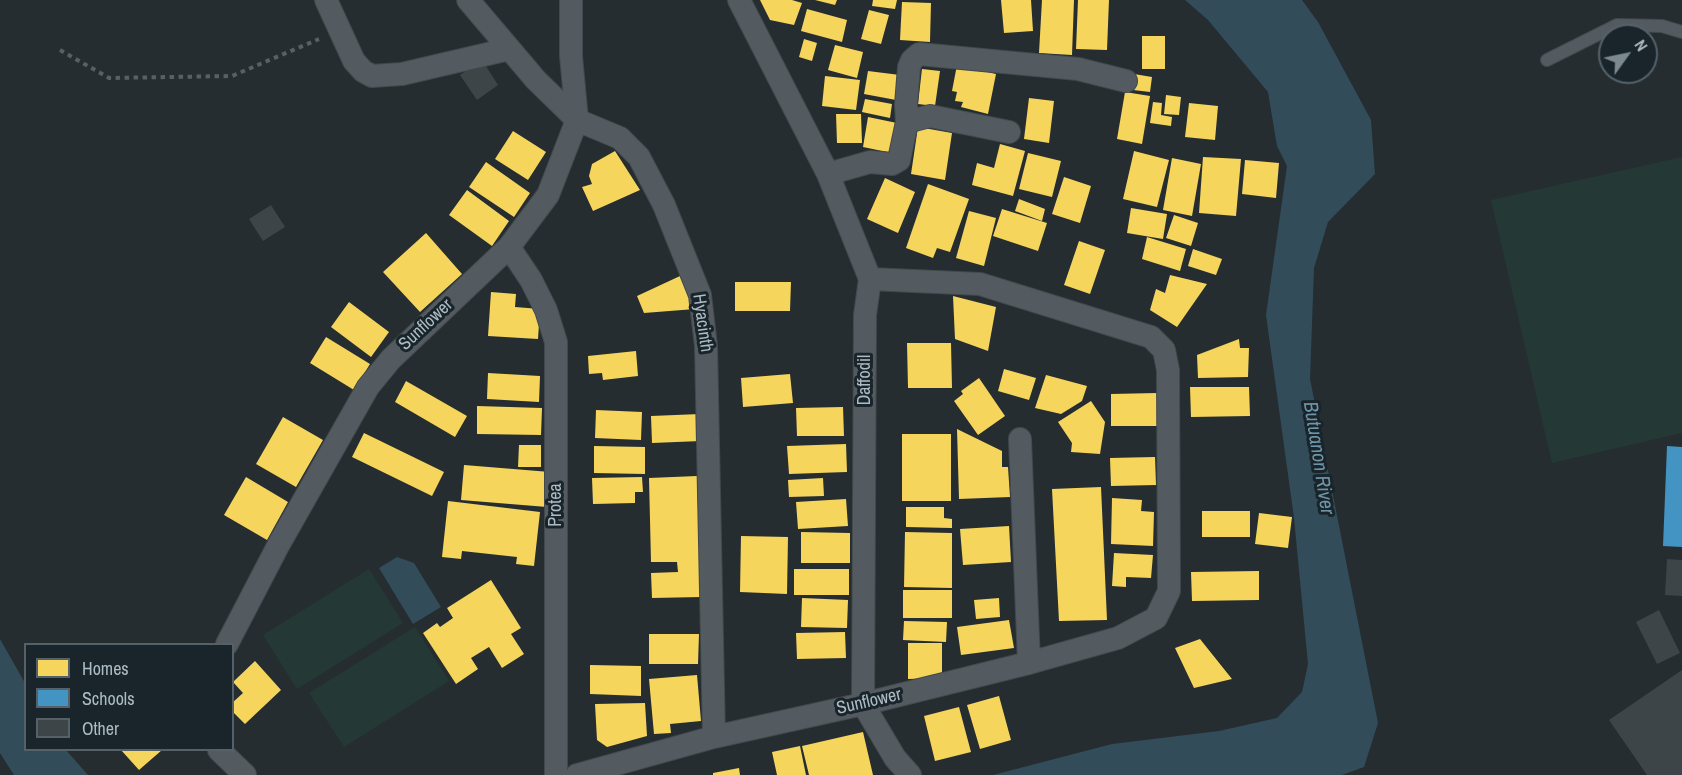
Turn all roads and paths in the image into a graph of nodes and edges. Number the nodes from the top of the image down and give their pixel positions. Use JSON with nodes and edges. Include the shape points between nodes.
{"nodes":[{"id":1,"x":326,"y":0,"type":"edge"},
{"id":2,"x":468,"y":0,"type":"edge"},
{"id":3,"x":571,"y":0,"type":"edge"},
{"id":4,"x":739,"y":0,"type":"edge"},
{"id":5,"x":340,"y":30,"type":"junction"},
{"id":6,"x":1682,"y":32,"type":"edge"},
{"id":7,"x":509,"y":49,"type":"junction"},
{"id":8,"x":60,"y":50,"type":"dead end"},
{"id":9,"x":1547,"y":60,"type":"dead end"},
{"id":10,"x":1126,"y":81,"type":"dead end"},
{"id":11,"x":576,"y":120,"type":"junction"},
{"id":12,"x":907,"y":122,"type":"junction"},
{"id":13,"x":1009,"y":132,"type":"dead end"},
{"id":14,"x":828,"y":174,"type":"junction"},
{"id":15,"x":509,"y":247,"type":"junction"},
{"id":16,"x":870,"y":279,"type":"junction"},
{"id":17,"x":1020,"y":439,"type":"dead end"},
{"id":18,"x":228,"y":643,"type":"edge"},
{"id":19,"x":1029,"y":663,"type":"junction"},
{"id":20,"x":862,"y":704,"type":"junction"},
{"id":21,"x":714,"y":738,"type":"junction"},
{"id":22,"x":220,"y":751,"type":"edge"},
{"id":23,"x":246,"y":775,"type":"edge"},
{"id":24,"x":556,"y":775,"type":"edge"},
{"id":25,"x":577,"y":775,"type":"edge"},
{"id":26,"x":910,"y":775,"type":"edge"}],
"edges":[{"from":1,"to":5,"type":"street"},
{"from":2,"to":7,"type":"street","name":"Hyacinth"},
{"from":3,"to":11,"type":"street","name":"Sunflower"},
{"from":4,"to":14,"type":"street","name":"Daffodil"},
{"from":5,"to":7,"type":"street","via":[[354,61],[372,76],[402,74]]},
{"from":5,"to":8,"type":"path","via":[[232,76],[109,78]]},
{"from":6,"to":9,"type":"lane","via":[[1662,26],[1617,25]]},
{"from":7,"to":11,"type":"street","name":"Hyacinth"},
{"from":10,"to":12,"type":"street","via":[[1078,69],[919,54],[909,67]]},
{"from":11,"to":15,"type":"street","name":"Sunflower","via":[[548,195]]},
{"from":11,"to":21,"type":"street","name":"Hyacinth","via":[[620,138],[639,157],[664,205],[700,295],[706,346]]},
{"from":12,"to":13,"type":"street","via":[[930,116]]},
{"from":12,"to":14,"type":"street","via":[[899,160],[892,164],[870,162]]},
{"from":14,"to":16,"type":"street","name":"Daffodil"},
{"from":15,"to":18,"type":"street","name":"Sunflower","via":[[391,359],[368,387]]},
{"from":15,"to":24,"type":"street","name":"Protea","via":[[546,310],[556,342]]},
{"from":16,"to":19,"type":"street","name":"Sunflower","via":[[980,284],[1151,337],[1164,350],[1168,370],[1169,591],[1156,618],[1118,638]]},
{"from":16,"to":20,"type":"street","name":"Daffodil","via":[[865,315]]},
{"from":17,"to":19,"type":"street"},
{"from":19,"to":20,"type":"street","name":"Sunflower"},
{"from":20,"to":21,"type":"street","name":"Sunflower"},
{"from":20,"to":26,"type":"street"},
{"from":21,"to":25,"type":"street","name":"Sunflower"},
{"from":22,"to":23,"type":"street"}]}
